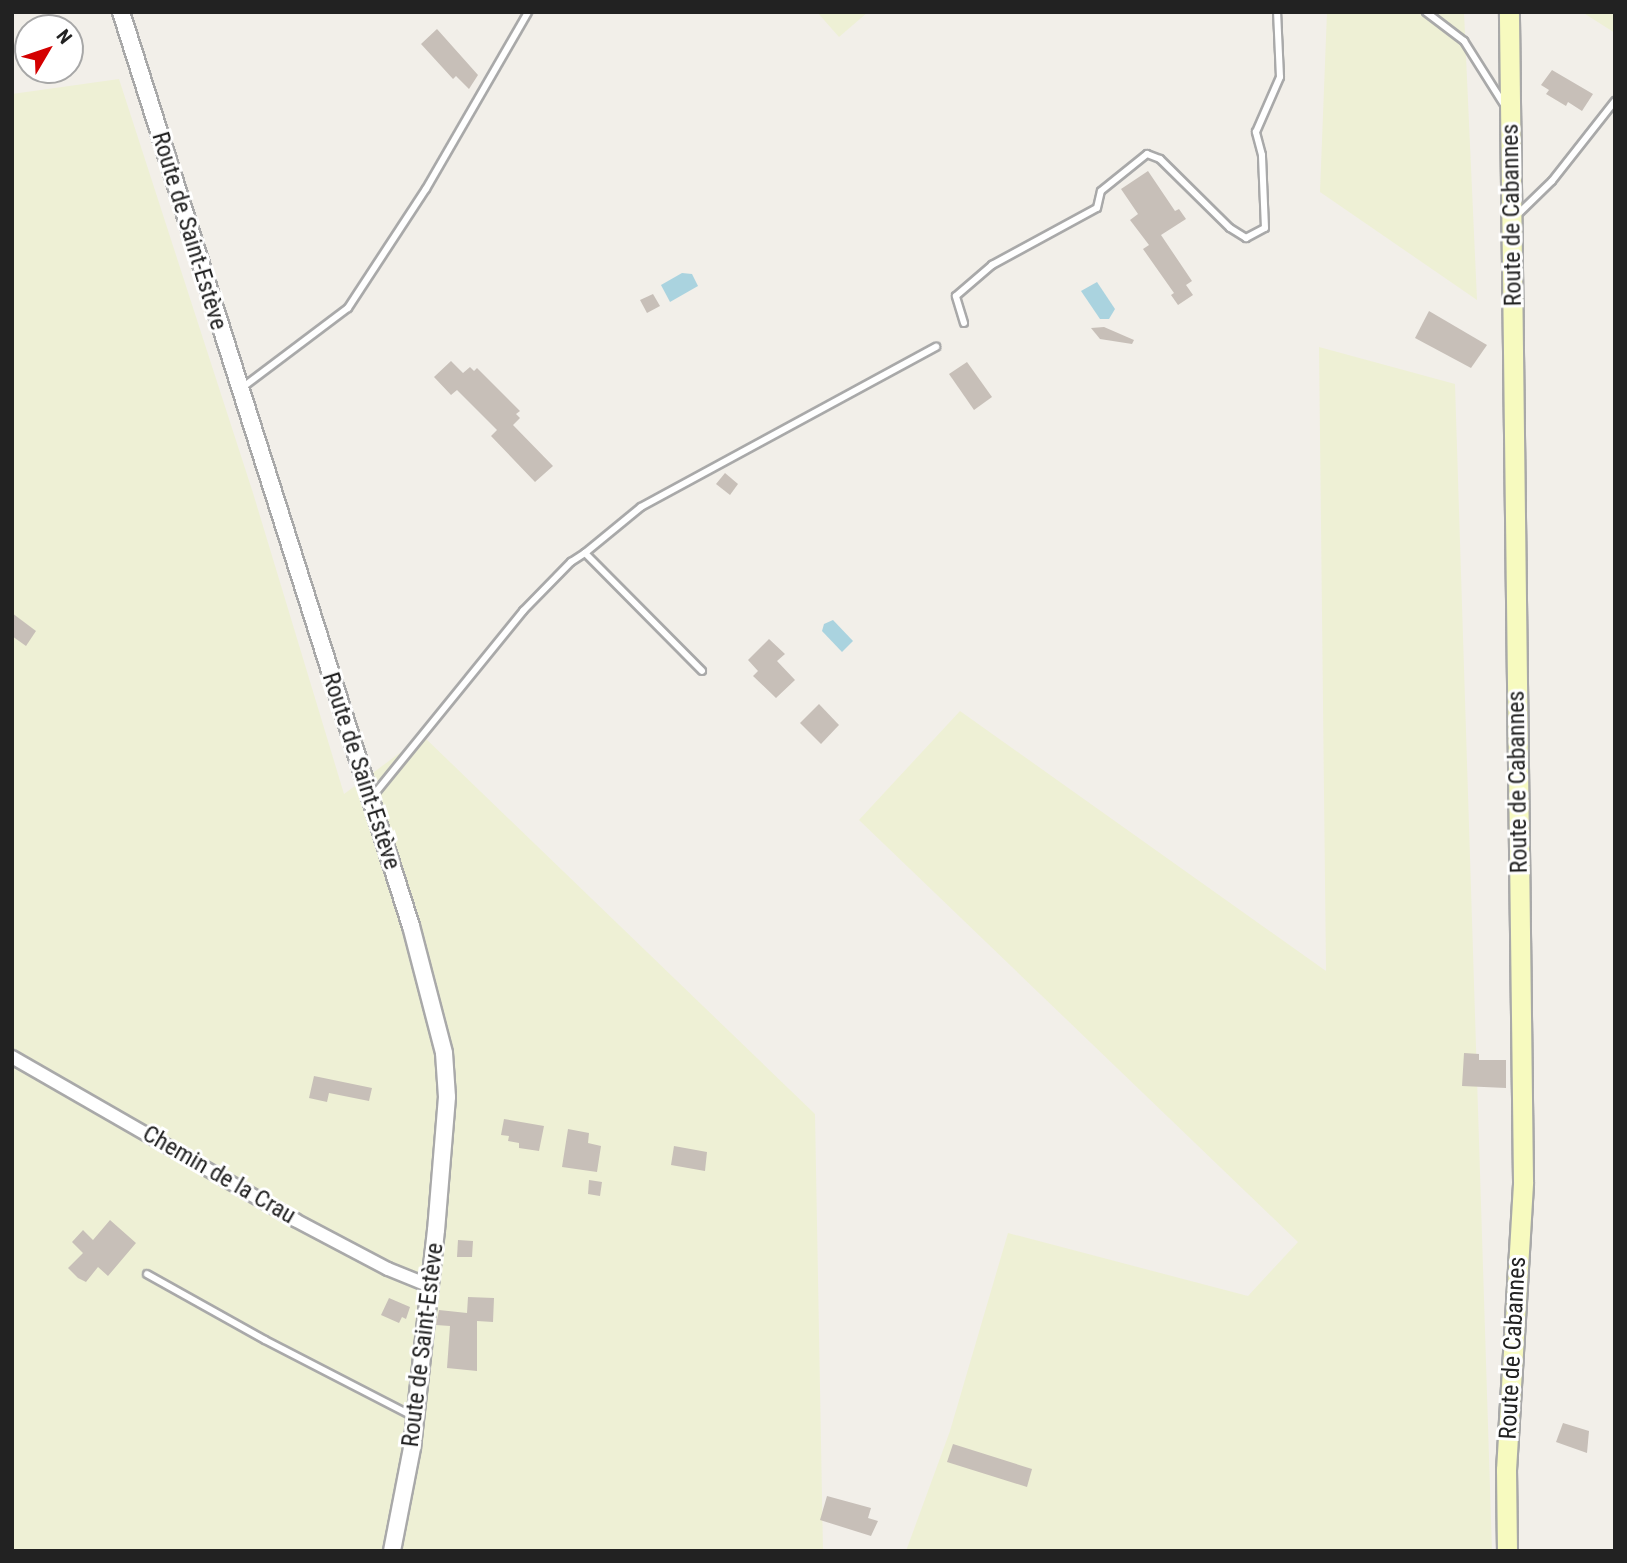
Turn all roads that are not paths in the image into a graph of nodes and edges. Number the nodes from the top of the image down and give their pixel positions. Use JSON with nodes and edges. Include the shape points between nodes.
{"nodes":[{"id":1,"x":121,"y":12,"type":"edge"},
{"id":2,"x":528,"y":12,"type":"edge"},
{"id":3,"x":1277,"y":12,"type":"edge"},
{"id":4,"x":1426,"y":12,"type":"edge"},
{"id":5,"x":1509,"y":12,"type":"edge"},
{"id":6,"x":1615,"y":101,"type":"edge"},
{"id":7,"x":1511,"y":115,"type":"junction"},
{"id":8,"x":1512,"y":220,"type":"junction"},
{"id":9,"x":964,"y":323,"type":"dead end"},
{"id":10,"x":936,"y":347,"type":"dead end"},
{"id":11,"x":239,"y":391,"type":"junction"},
{"id":12,"x":585,"y":553,"type":"junction"},
{"id":13,"x":702,"y":671,"type":"dead end"},
{"id":14,"x":370,"y":798,"type":"junction"},
{"id":15,"x":12,"y":1056,"type":"edge"},
{"id":16,"x":147,"y":1274,"type":"dead end"},
{"id":17,"x":430,"y":1286,"type":"junction"},
{"id":18,"x":415,"y":1418,"type":"junction"},
{"id":19,"x":392,"y":1551,"type":"edge"},
{"id":20,"x":1507,"y":1551,"type":"edge"}],
"edges":[{"from":1,"to":11,"type":"street","name":"Route de Saint-Estève"},
{"from":2,"to":11,"type":"lane","via":[[425,190],[348,308]]},
{"from":3,"to":9,"type":"lane","via":[[1280,77],[1256,132],[1262,155],[1265,228],[1245,238],[1160,159],[1147,153],[1101,191],[1097,208],[992,265],[956,296]]},
{"from":4,"to":7,"type":"lane","via":[[1464,41]]},
{"from":5,"to":7,"type":"main road","name":"Route de Cabannes"},
{"from":6,"to":8,"type":"lane","via":[[1552,181]]},
{"from":7,"to":8,"type":"main road","name":"Route de Cabannes"},
{"from":8,"to":20,"type":"main road","name":"Route de Cabannes","via":[[1523,1181],[1506,1470]]},
{"from":10,"to":12,"type":"lane","via":[[641,508]]},
{"from":11,"to":14,"type":"street","name":"Route de Saint-Estève"},
{"from":12,"to":13,"type":"lane"},
{"from":12,"to":14,"type":"lane","via":[[523,611]]},
{"from":14,"to":17,"type":"street","name":"Route de Saint-Estève","via":[[444,1054],[447,1097]]},
{"from":15,"to":17,"type":"street","name":"Chemin de la Crau","via":[[307,1226]]},
{"from":16,"to":18,"type":"lane"},
{"from":17,"to":18,"type":"street","name":"Route de Saint-Estève"},
{"from":18,"to":19,"type":"street","name":"Route de Saint-Estève"}]}
